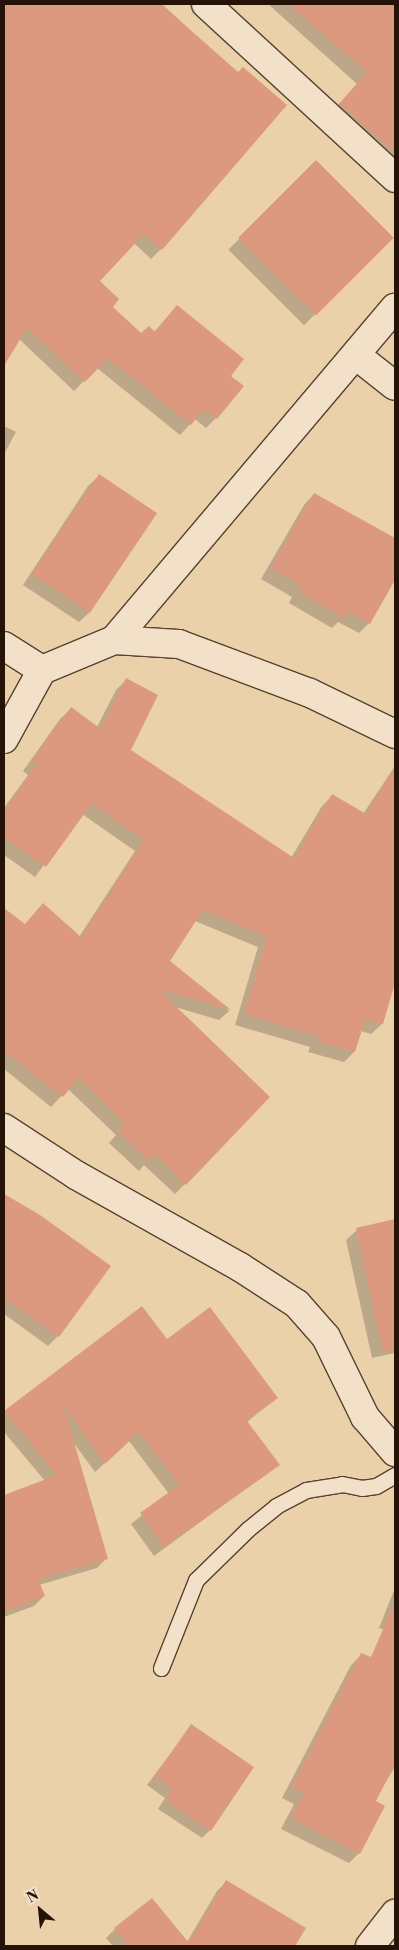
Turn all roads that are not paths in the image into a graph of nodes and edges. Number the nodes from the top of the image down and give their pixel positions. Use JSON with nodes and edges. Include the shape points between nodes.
{"nodes":[{"id":1,"x":206,"y":4,"type":"edge"},
{"id":2,"x":395,"y":178,"type":"edge"},
{"id":3,"x":395,"y":308,"type":"edge"},
{"id":4,"x":357,"y":356,"type":"junction"},
{"id":5,"x":395,"y":386,"type":"edge"},
{"id":6,"x":114,"y":640,"type":"junction"},
{"id":7,"x":4,"y":646,"type":"edge"},
{"id":8,"x":42,"y":670,"type":"junction"},
{"id":9,"x":395,"y":734,"type":"edge"},
{"id":10,"x":4,"y":739,"type":"edge"},
{"id":11,"x":4,"y":1128,"type":"edge"},
{"id":12,"x":395,"y":1452,"type":"edge"},
{"id":13,"x":395,"y":1475,"type":"edge"},
{"id":14,"x":161,"y":1668,"type":"dead end"},
{"id":15,"x":395,"y":1914,"type":"edge"},
{"id":16,"x":370,"y":1946,"type":"edge"}],
"edges":[{"from":1,"to":2,"type":"street"},
{"from":3,"to":4,"type":"street"},
{"from":4,"to":5,"type":"street"},
{"from":4,"to":6,"type":"street"},
{"from":6,"to":8,"type":"street"},
{"from":6,"to":9,"type":"street","via":[[179,644],[205,652],[310,693]]},
{"from":7,"to":8,"type":"street"},
{"from":8,"to":10,"type":"street"},
{"from":11,"to":12,"type":"street","via":[[76,1175],[240,1267],[297,1304],[326,1337],[364,1417]]},
{"from":13,"to":14,"type":"lane","via":[[376,1486],[362,1488],[342,1484],[306,1490],[276,1506],[196,1580]]},
{"from":15,"to":16,"type":"street"}]}
